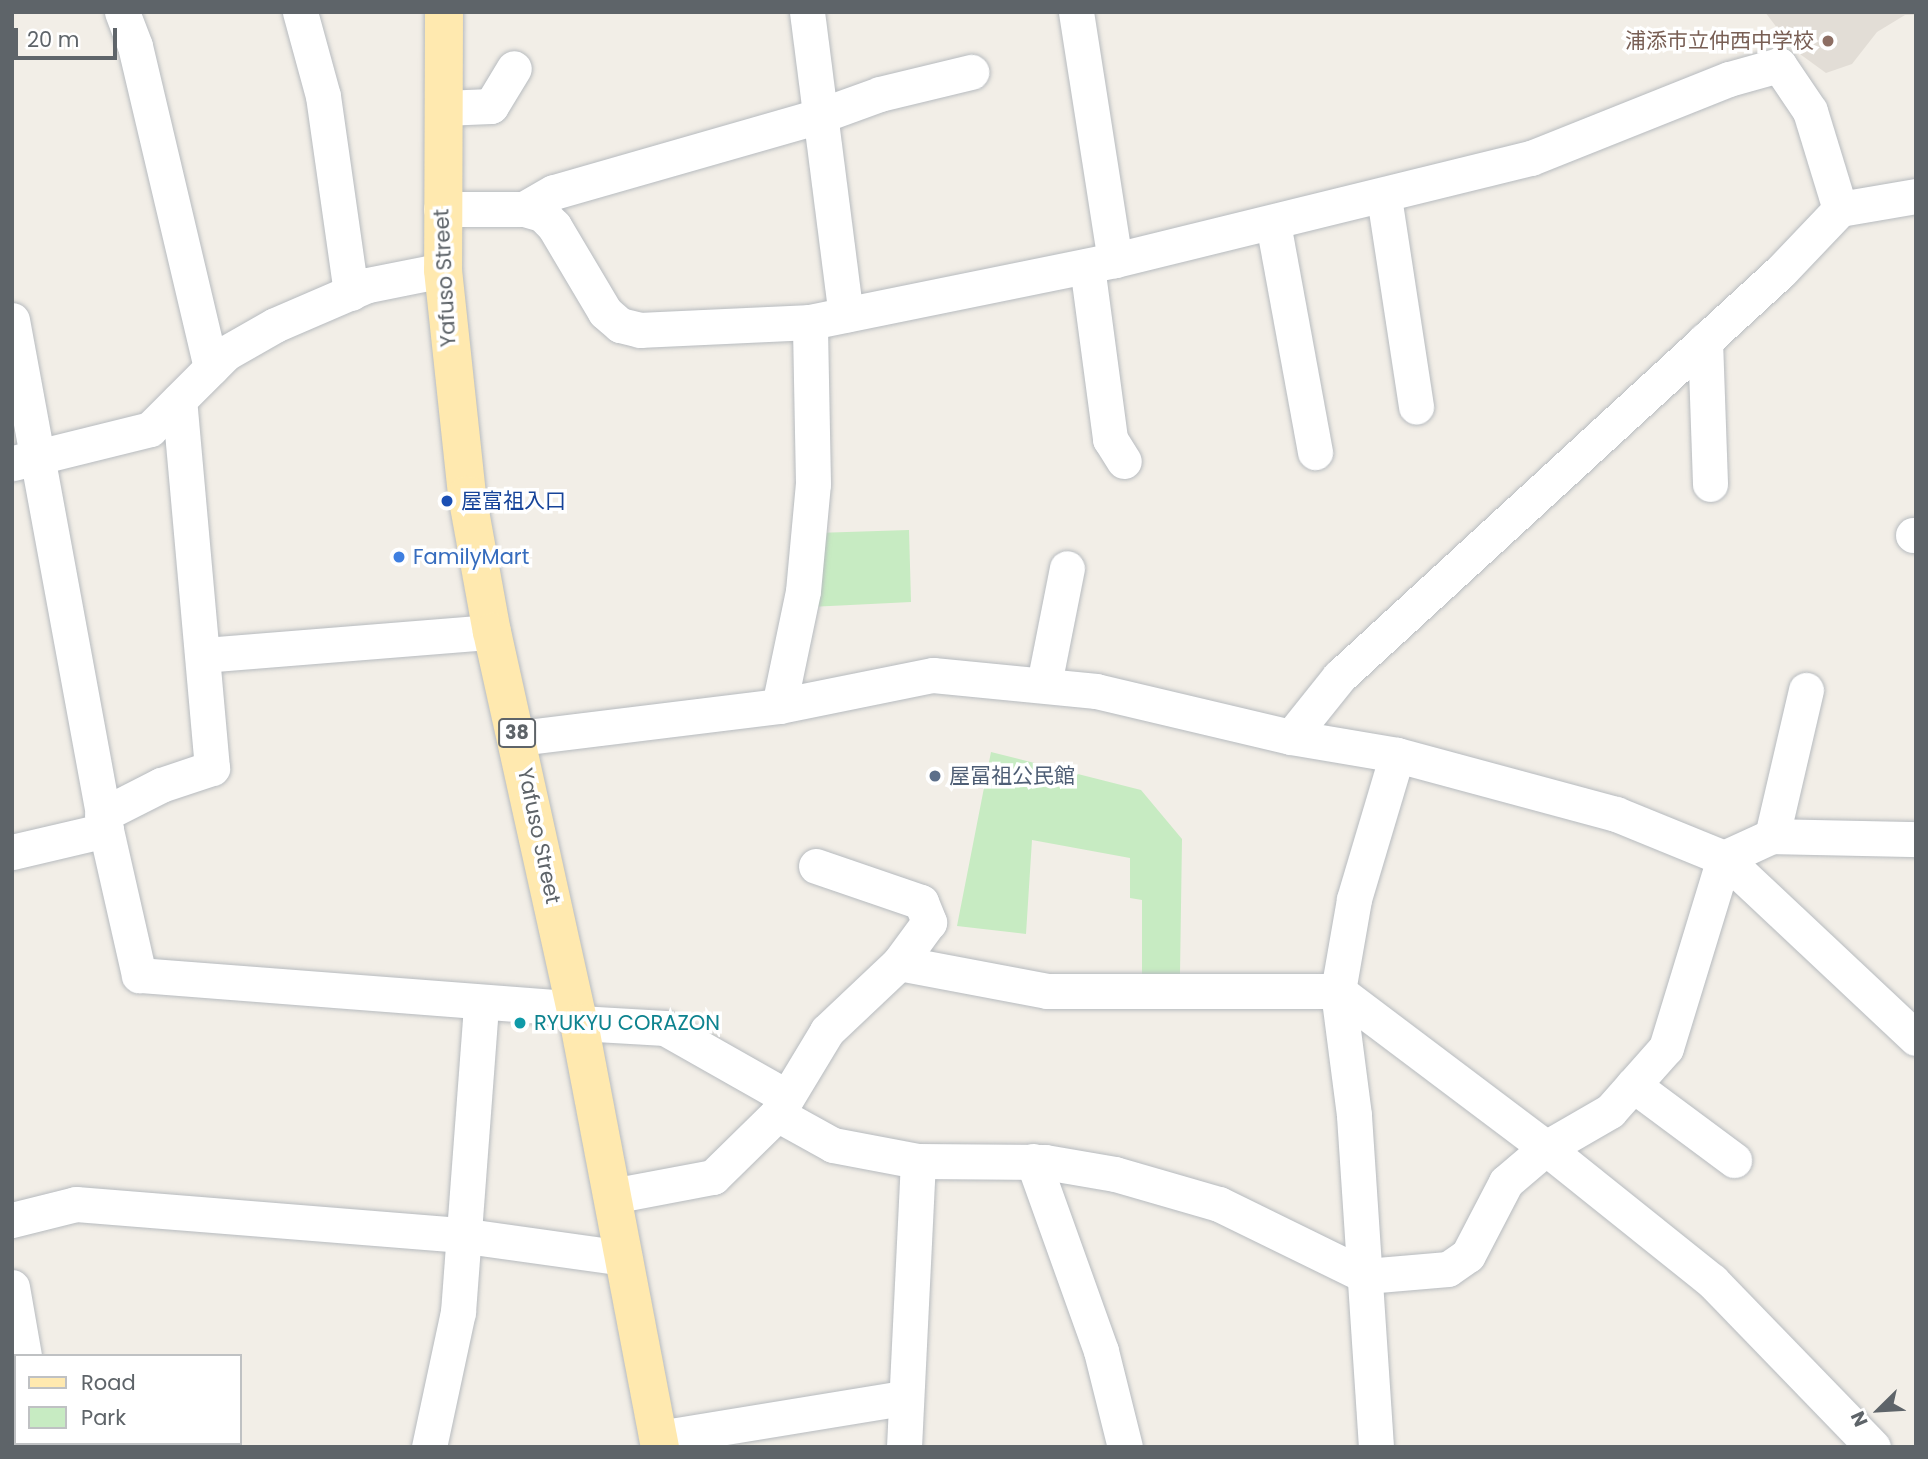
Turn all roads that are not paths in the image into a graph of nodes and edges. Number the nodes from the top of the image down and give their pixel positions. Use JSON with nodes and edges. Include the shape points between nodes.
{"nodes":[{"id":1,"x":122,"y":12,"type":"edge"},
{"id":2,"x":300,"y":12,"type":"edge"},
{"id":3,"x":444,"y":12,"type":"edge"},
{"id":4,"x":807,"y":12,"type":"edge"},
{"id":5,"x":1076,"y":12,"type":"edge"},
{"id":6,"x":514,"y":68,"type":"dead end"},
{"id":7,"x":971,"y":72,"type":"dead end"},
{"id":8,"x":443,"y":108,"type":"junction"},
{"id":9,"x":822,"y":116,"type":"junction"},
{"id":10,"x":1916,"y":196,"type":"edge"},
{"id":11,"x":1384,"y":197,"type":"junction"},
{"id":12,"x":441,"y":209,"type":"junction"},
{"id":13,"x":524,"y":209,"type":"junction"},
{"id":14,"x":1840,"y":209,"type":"junction"},
{"id":15,"x":1273,"y":223,"type":"junction"},
{"id":16,"x":1101,"y":263,"type":"junction"},
{"id":17,"x":443,"y":270,"type":"junction"},
{"id":18,"x":351,"y":293,"type":"junction"},
{"id":19,"x":846,"y":315,"type":"junction"},
{"id":20,"x":12,"y":320,"type":"edge"},
{"id":21,"x":810,"y":322,"type":"junction"},
{"id":22,"x":1705,"y":340,"type":"junction"},
{"id":23,"x":211,"y":368,"type":"junction"},
{"id":24,"x":179,"y":400,"type":"junction"},
{"id":25,"x":1416,"y":407,"type":"dead end"},
{"id":26,"x":1315,"y":452,"type":"dead end"},
{"id":27,"x":24,"y":461,"type":"edge"},
{"id":28,"x":1124,"y":461,"type":"dead end"},
{"id":29,"x":1710,"y":484,"type":"dead end"},
{"id":30,"x":1067,"y":568,"type":"dead end"},
{"id":31,"x":492,"y":632,"type":"junction"},
{"id":32,"x":204,"y":655,"type":"junction"},
{"id":33,"x":1044,"y":684,"type":"junction"},
{"id":34,"x":1805,"y":690,"type":"dead end"},
{"id":35,"x":779,"y":706,"type":"junction"},
{"id":36,"x":1291,"y":737,"type":"junction"},
{"id":37,"x":519,"y":738,"type":"junction"},
{"id":38,"x":1397,"y":755,"type":"junction"},
{"id":39,"x":104,"y":822,"type":"junction"},
{"id":40,"x":1772,"y":836,"type":"junction"},
{"id":41,"x":1916,"y":839,"type":"edge"},
{"id":42,"x":12,"y":852,"type":"edge"},
{"id":43,"x":1724,"y":858,"type":"junction"},
{"id":44,"x":816,"y":866,"type":"dead end"},
{"id":45,"x":900,"y":963,"type":"junction"},
{"id":46,"x":1338,"y":991,"type":"junction"},
{"id":47,"x":481,"y":1004,"type":"junction"},
{"id":48,"x":578,"y":1016,"type":"junction"},
{"id":49,"x":1916,"y":1038,"type":"edge"},
{"id":50,"x":1633,"y":1085,"type":"junction"},
{"id":51,"x":782,"y":1105,"type":"junction"},
{"id":52,"x":1546,"y":1148,"type":"junction"},
{"id":53,"x":1734,"y":1160,"type":"dead end"},
{"id":54,"x":918,"y":1161,"type":"junction"},
{"id":55,"x":1033,"y":1161,"type":"junction"},
{"id":56,"x":612,"y":1196,"type":"junction"},
{"id":57,"x":12,"y":1220,"type":"edge"},
{"id":58,"x":460,"y":1235,"type":"junction"},
{"id":59,"x":624,"y":1258,"type":"junction"},
{"id":60,"x":1366,"y":1276,"type":"junction"},
{"id":61,"x":12,"y":1287,"type":"edge"},
{"id":62,"x":24,"y":1354,"type":"edge"},
{"id":63,"x":904,"y":1398,"type":"junction"},
{"id":64,"x":659,"y":1443,"type":"edge"},
{"id":65,"x":429,"y":1447,"type":"edge"},
{"id":66,"x":904,"y":1447,"type":"edge"},
{"id":67,"x":1125,"y":1447,"type":"edge"},
{"id":68,"x":1376,"y":1447,"type":"edge"},
{"id":69,"x":1872,"y":1447,"type":"edge"}],
"edges":[{"from":1,"to":23,"type":"street","via":[[135,46]]},
{"from":2,"to":18,"type":"street","via":[[323,96]]},
{"from":3,"to":8,"type":"main road","name":"Yafuso Street","number":"38"},
{"from":4,"to":9,"type":"street"},
{"from":5,"to":16,"type":"street"},
{"from":6,"to":8,"type":"street","via":[[491,106]]},
{"from":7,"to":9,"type":"street","via":[[880,94]]},
{"from":8,"to":12,"type":"main road","name":"Yafuso Street","number":"38"},
{"from":9,"to":13,"type":"street","via":[[554,191]]},
{"from":9,"to":19,"type":"street"},
{"from":10,"to":14,"type":"street"},
{"from":11,"to":14,"type":"street","via":[[1531,158],[1729,79],[1779,65],[1810,111]]},
{"from":11,"to":15,"type":"street"},
{"from":11,"to":25,"type":"street"},
{"from":12,"to":13,"type":"street"},
{"from":12,"to":17,"type":"main road","name":"Yafuso Street","number":"38"},
{"from":13,"to":21,"type":"street","via":[[541,214],[554,226],[605,312],[620,325],[640,330]]},
{"from":14,"to":22,"type":"street"},
{"from":15,"to":16,"type":"street"},
{"from":15,"to":26,"type":"street"},
{"from":16,"to":19,"type":"street"},
{"from":16,"to":28,"type":"street","via":[[1110,439]]},
{"from":17,"to":18,"type":"street"},
{"from":17,"to":31,"type":"main road","name":"Yafuso Street","number":"38","via":[[467,495]]},
{"from":18,"to":23,"type":"street","via":[[275,326],[226,353]]},
{"from":19,"to":21,"type":"street"},
{"from":20,"to":27,"type":"street"},
{"from":21,"to":35,"type":"street","via":[[812,497],[803,591]]},
{"from":22,"to":29,"type":"street"},
{"from":22,"to":36,"type":"street","via":[[1339,677]]},
{"from":23,"to":24,"type":"street"},
{"from":24,"to":27,"type":"street","via":[[150,429]]},
{"from":24,"to":32,"type":"street"},
{"from":27,"to":39,"type":"street"},
{"from":30,"to":33,"type":"street"},
{"from":31,"to":32,"type":"street"},
{"from":31,"to":37,"type":"main road","name":"Yafuso Street","number":"38"},
{"from":32,"to":39,"type":"street","via":[[212,768],[161,785]]},
{"from":33,"to":35,"type":"street","via":[[933,674]]},
{"from":33,"to":36,"type":"street","via":[[1096,691]]},
{"from":34,"to":40,"type":"street"},
{"from":35,"to":37,"type":"street"},
{"from":36,"to":38,"type":"street"},
{"from":37,"to":48,"type":"main road","name":"Yafuso Street","number":"38"},
{"from":38,"to":43,"type":"street","via":[[1616,814]]},
{"from":38,"to":46,"type":"street","via":[[1354,899]]},
{"from":39,"to":42,"type":"street"},
{"from":39,"to":47,"type":"street","via":[[139,975]]},
{"from":40,"to":41,"type":"street"},
{"from":40,"to":43,"type":"street"},
{"from":43,"to":49,"type":"street"},
{"from":43,"to":50,"type":"street","via":[[1666,1048]]},
{"from":44,"to":45,"type":"street","via":[[921,902],[929,922]]},
{"from":45,"to":46,"type":"street","via":[[1047,991]]},
{"from":45,"to":51,"type":"street","via":[[827,1031]]},
{"from":46,"to":52,"type":"street"},
{"from":46,"to":60,"type":"street","via":[[1354,1115]]},
{"from":47,"to":48,"type":"street"},
{"from":47,"to":58,"type":"street"},
{"from":48,"to":51,"type":"street","via":[[665,1028]]},
{"from":48,"to":56,"type":"main road","name":"Yafuso Street","number":"38"},
{"from":50,"to":52,"type":"street","via":[[1610,1111]]},
{"from":50,"to":53,"type":"street"},
{"from":51,"to":54,"type":"street","via":[[833,1145]]},
{"from":51,"to":56,"type":"street","via":[[713,1177]]},
{"from":52,"to":60,"type":"street","via":[[1506,1182],[1468,1255],[1448,1269]]},
{"from":52,"to":69,"type":"street","via":[[1712,1281]]},
{"from":54,"to":55,"type":"street"},
{"from":54,"to":63,"type":"street"},
{"from":55,"to":60,"type":"street","via":[[1115,1174],[1219,1204]]},
{"from":55,"to":67,"type":"street","via":[[1101,1351]]},
{"from":56,"to":59,"type":"main road","name":"Yafuso Street","number":"38"},
{"from":57,"to":58,"type":"street","via":[[76,1204]]},
{"from":58,"to":59,"type":"street"},
{"from":58,"to":65,"type":"street","via":[[458,1312]]},
{"from":59,"to":64,"type":"main road","name":"Yafuso Street","number":"38"},
{"from":60,"to":68,"type":"street"},
{"from":61,"to":62,"type":"street"},
{"from":63,"to":64,"type":"street"},
{"from":63,"to":66,"type":"street"}]}
